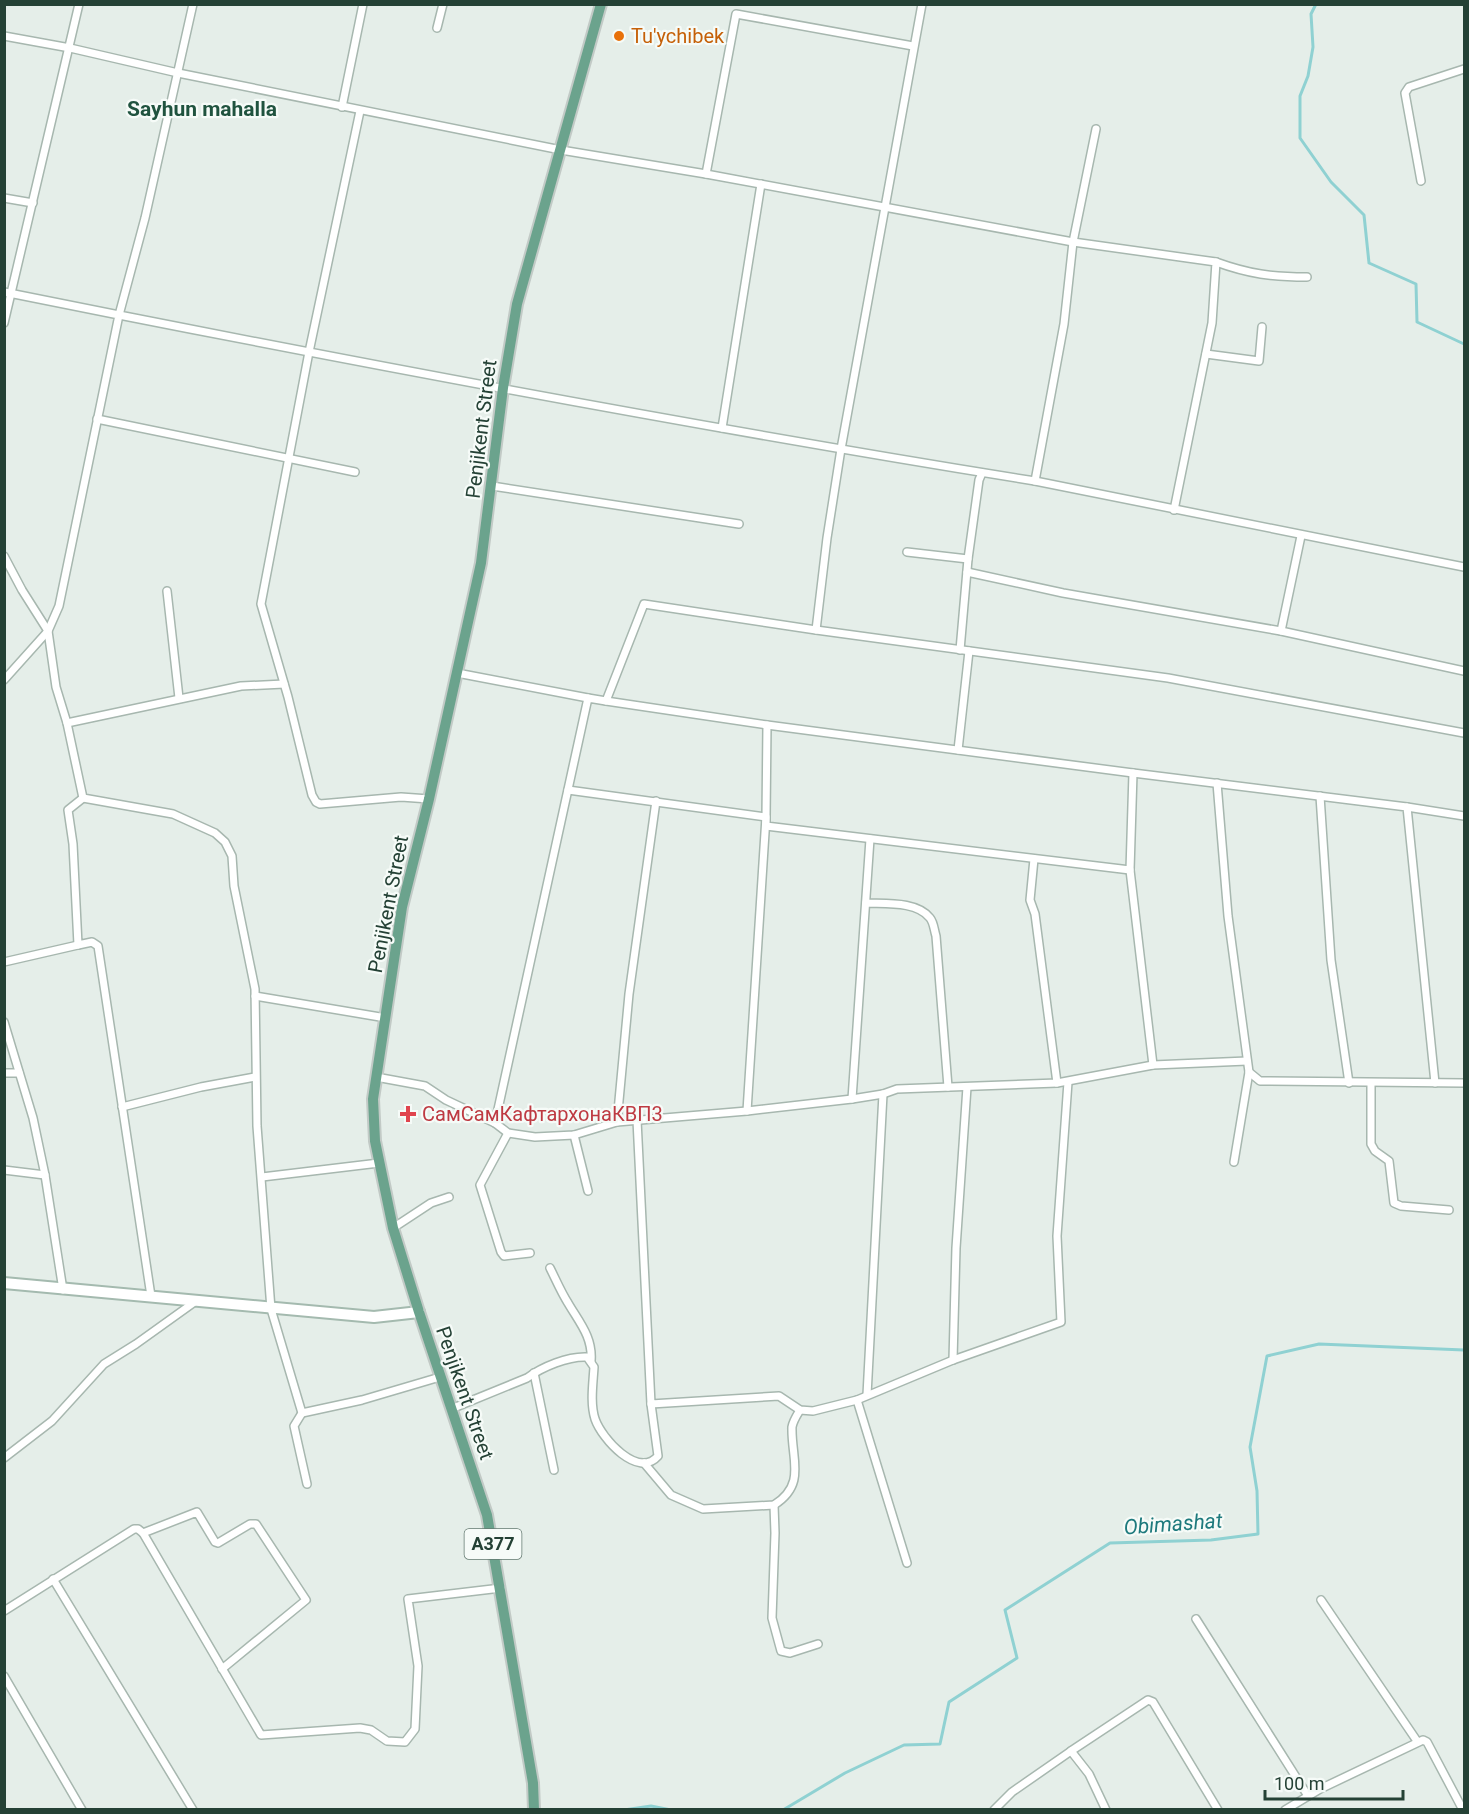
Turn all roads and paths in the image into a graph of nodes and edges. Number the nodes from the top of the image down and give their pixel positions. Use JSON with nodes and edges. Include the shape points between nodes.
{"nodes":[{"id":1,"x":79,"y":4,"type":"edge"},
{"id":2,"x":193,"y":4,"type":"edge"},
{"id":3,"x":363,"y":4,"type":"edge"},
{"id":4,"x":443,"y":4,"type":"edge"},
{"id":5,"x":601,"y":4,"type":"edge"},
{"id":6,"x":922,"y":4,"type":"edge"},
{"id":7,"x":437,"y":28,"type":"dead end"},
{"id":8,"x":4,"y":36,"type":"edge"},
{"id":9,"x":913,"y":46,"type":"junction"},
{"id":10,"x":70,"y":48,"type":"junction"},
{"id":11,"x":1464,"y":69,"type":"edge"},
{"id":12,"x":178,"y":73,"type":"junction"},
{"id":13,"x":342,"y":107,"type":"junction"},
{"id":14,"x":360,"y":111,"type":"junction"},
{"id":15,"x":1096,"y":129,"type":"dead end"},
{"id":16,"x":561,"y":150,"type":"junction"},
{"id":17,"x":706,"y":174,"type":"junction"},
{"id":18,"x":1421,"y":182,"type":"dead end"},
{"id":19,"x":761,"y":184,"type":"junction"},
{"id":20,"x":4,"y":198,"type":"edge"},
{"id":21,"x":33,"y":203,"type":"junction"},
{"id":22,"x":886,"y":208,"type":"junction"},
{"id":23,"x":1073,"y":242,"type":"junction"},
{"id":24,"x":1216,"y":262,"type":"junction"},
{"id":25,"x":1307,"y":277,"type":"dead end"},
{"id":26,"x":8,"y":292,"type":"edge"},
{"id":27,"x":119,"y":315,"type":"junction"},
{"id":28,"x":4,"y":323,"type":"edge"},
{"id":29,"x":1262,"y":327,"type":"dead end"},
{"id":30,"x":309,"y":352,"type":"junction"},
{"id":31,"x":1206,"y":354,"type":"junction"},
{"id":32,"x":503,"y":388,"type":"junction"},
{"id":33,"x":97,"y":419,"type":"junction"},
{"id":34,"x":722,"y":428,"type":"junction"},
{"id":35,"x":842,"y":449,"type":"junction"},
{"id":36,"x":288,"y":458,"type":"junction"},
{"id":37,"x":355,"y":472,"type":"dead end"},
{"id":38,"x":982,"y":473,"type":"junction"},
{"id":39,"x":1035,"y":481,"type":"junction"},
{"id":40,"x":492,"y":486,"type":"junction"},
{"id":41,"x":1174,"y":510,"type":"junction"},
{"id":42,"x":740,"y":524,"type":"dead end"},
{"id":43,"x":1301,"y":536,"type":"junction"},
{"id":44,"x":907,"y":552,"type":"dead end"},
{"id":45,"x":4,"y":556,"type":"edge"},
{"id":46,"x":968,"y":559,"type":"junction"},
{"id":47,"x":1464,"y":567,"type":"edge"},
{"id":48,"x":967,"y":572,"type":"junction"},
{"id":49,"x":167,"y":591,"type":"dead end"},
{"id":50,"x":816,"y":630,"type":"junction"},
{"id":51,"x":48,"y":631,"type":"junction"},
{"id":52,"x":1281,"y":631,"type":"junction"},
{"id":53,"x":960,"y":650,"type":"junction"},
{"id":54,"x":969,"y":651,"type":"junction"},
{"id":55,"x":1464,"y":671,"type":"edge"},
{"id":56,"x":457,"y":673,"type":"junction"},
{"id":57,"x":4,"y":680,"type":"edge"},
{"id":58,"x":284,"y":684,"type":"junction"},
{"id":59,"x":179,"y":698,"type":"junction"},
{"id":60,"x":588,"y":698,"type":"junction"},
{"id":61,"x":606,"y":701,"type":"junction"},
{"id":62,"x":67,"y":723,"type":"junction"},
{"id":63,"x":767,"y":725,"type":"junction"},
{"id":64,"x":1464,"y":733,"type":"edge"},
{"id":65,"x":958,"y":750,"type":"junction"},
{"id":66,"x":1132,"y":774,"type":"junction"},
{"id":67,"x":1216,"y":783,"type":"junction"},
{"id":68,"x":568,"y":790,"type":"junction"},
{"id":69,"x":1320,"y":796,"type":"junction"},
{"id":70,"x":83,"y":798,"type":"junction"},
{"id":71,"x":429,"y":799,"type":"junction"},
{"id":72,"x":656,"y":801,"type":"junction"},
{"id":73,"x":1407,"y":807,"type":"junction"},
{"id":74,"x":1464,"y":816,"type":"edge"},
{"id":75,"x":766,"y":817,"type":"junction"},
{"id":76,"x":870,"y":839,"type":"junction"},
{"id":77,"x":1034,"y":859,"type":"junction"},
{"id":78,"x":1130,"y":870,"type":"junction"},
{"id":79,"x":866,"y":903,"type":"junction"},
{"id":80,"x":78,"y":945,"type":"junction"},
{"id":81,"x":4,"y":962,"type":"edge"},
{"id":82,"x":255,"y":996,"type":"junction"},
{"id":83,"x":386,"y":1018,"type":"junction"},
{"id":84,"x":4,"y":1022,"type":"edge"},
{"id":85,"x":1247,"y":1061,"type":"junction"},
{"id":86,"x":1153,"y":1065,"type":"junction"},
{"id":87,"x":1249,"y":1072,"type":"junction"},
{"id":88,"x":4,"y":1073,"type":"edge"},
{"id":89,"x":19,"y":1073,"type":"junction"},
{"id":90,"x":255,"y":1077,"type":"junction"},
{"id":91,"x":376,"y":1077,"type":"junction"},
{"id":92,"x":1068,"y":1082,"type":"junction"},
{"id":93,"x":1057,"y":1083,"type":"junction"},
{"id":94,"x":1349,"y":1083,"type":"junction"},
{"id":95,"x":1371,"y":1083,"type":"junction"},
{"id":96,"x":1435,"y":1083,"type":"junction"},
{"id":97,"x":1464,"y":1083,"type":"edge"},
{"id":98,"x":948,"y":1087,"type":"junction"},
{"id":99,"x":967,"y":1087,"type":"junction"},
{"id":100,"x":883,"y":1094,"type":"junction"},
{"id":101,"x":852,"y":1099,"type":"junction"},
{"id":102,"x":122,"y":1107,"type":"junction"},
{"id":103,"x":747,"y":1111,"type":"junction"},
{"id":104,"x":637,"y":1120,"type":"junction"},
{"id":105,"x":618,"y":1122,"type":"junction"},
{"id":106,"x":495,"y":1123,"type":"junction"},
{"id":107,"x":508,"y":1133,"type":"junction"},
{"id":108,"x":574,"y":1135,"type":"junction"},
{"id":109,"x":1234,"y":1162,"type":"dead end"},
{"id":110,"x":379,"y":1163,"type":"junction"},
{"id":111,"x":4,"y":1170,"type":"edge"},
{"id":112,"x":45,"y":1175,"type":"junction"},
{"id":113,"x":262,"y":1177,"type":"junction"},
{"id":114,"x":588,"y":1191,"type":"dead end"},
{"id":115,"x":449,"y":1197,"type":"dead end"},
{"id":116,"x":1449,"y":1210,"type":"dead end"},
{"id":117,"x":393,"y":1228,"type":"junction"},
{"id":118,"x":530,"y":1253,"type":"dead end"},
{"id":119,"x":550,"y":1268,"type":"dead end"},
{"id":120,"x":4,"y":1283,"type":"edge"},
{"id":121,"x":63,"y":1290,"type":"junction"},
{"id":122,"x":151,"y":1296,"type":"junction"},
{"id":123,"x":196,"y":1301,"type":"junction"},
{"id":124,"x":271,"y":1309,"type":"junction"},
{"id":125,"x":418,"y":1312,"type":"junction"},
{"id":126,"x":953,"y":1360,"type":"junction"},
{"id":127,"x":591,"y":1361,"type":"junction"},
{"id":128,"x":534,"y":1373,"type":"junction"},
{"id":129,"x":440,"y":1377,"type":"junction"},
{"id":130,"x":867,"y":1395,"type":"junction"},
{"id":131,"x":857,"y":1400,"type":"junction"},
{"id":132,"x":651,"y":1404,"type":"junction"},
{"id":133,"x":451,"y":1409,"type":"junction"},
{"id":134,"x":800,"y":1410,"type":"junction"},
{"id":135,"x":302,"y":1413,"type":"junction"},
{"id":136,"x":4,"y":1458,"type":"edge"},
{"id":137,"x":644,"y":1463,"type":"junction"},
{"id":138,"x":554,"y":1470,"type":"dead end"},
{"id":139,"x":307,"y":1484,"type":"dead end"},
{"id":140,"x":774,"y":1505,"type":"junction"},
{"id":141,"x":143,"y":1533,"type":"junction"},
{"id":142,"x":907,"y":1563,"type":"dead end"},
{"id":143,"x":53,"y":1579,"type":"junction"},
{"id":144,"x":501,"y":1588,"type":"junction"},
{"id":145,"x":1321,"y":1600,"type":"dead end"},
{"id":146,"x":4,"y":1611,"type":"edge"},
{"id":147,"x":1196,"y":1619,"type":"dead end"},
{"id":148,"x":818,"y":1644,"type":"dead end"},
{"id":149,"x":222,"y":1669,"type":"junction"},
{"id":150,"x":4,"y":1676,"type":"edge"},
{"id":151,"x":1417,"y":1741,"type":"junction"},
{"id":152,"x":1071,"y":1751,"type":"junction"},
{"id":153,"x":1308,"y":1796,"type":"junction"},
{"id":154,"x":82,"y":1809,"type":"edge"},
{"id":155,"x":193,"y":1809,"type":"edge"},
{"id":156,"x":534,"y":1809,"type":"edge"},
{"id":157,"x":994,"y":1809,"type":"edge"},
{"id":158,"x":1106,"y":1809,"type":"edge"},
{"id":159,"x":1218,"y":1809,"type":"edge"},
{"id":160,"x":1286,"y":1809,"type":"edge"},
{"id":161,"x":1463,"y":1809,"type":"edge"}],
"edges":[{"from":1,"to":10,"type":"street"},
{"from":2,"to":12,"type":"street"},
{"from":3,"to":13,"type":"street"},
{"from":4,"to":7,"type":"street"},
{"from":5,"to":16,"type":"main road","name":"Penjikent Street"},
{"from":6,"to":9,"type":"street"},
{"from":8,"to":10,"type":"street"},
{"from":9,"to":17,"type":"street","via":[[736,14]]},
{"from":9,"to":22,"type":"street"},
{"from":10,"to":12,"type":"street"},
{"from":10,"to":21,"type":"street"},
{"from":11,"to":18,"type":"street","via":[[1409,87],[1405,93]]},
{"from":12,"to":13,"type":"street"},
{"from":12,"to":27,"type":"street"},
{"from":13,"to":14,"type":"street"},
{"from":14,"to":16,"type":"street"},
{"from":14,"to":30,"type":"street"},
{"from":15,"to":23,"type":"street"},
{"from":16,"to":17,"type":"street"},
{"from":16,"to":32,"type":"main road","name":"Penjikent Street","via":[[517,304]]},
{"from":17,"to":19,"type":"street"},
{"from":19,"to":22,"type":"street"},
{"from":19,"to":34,"type":"street"},
{"from":20,"to":21,"type":"street"},
{"from":21,"to":26,"type":"street"},
{"from":22,"to":23,"type":"street"},
{"from":22,"to":35,"type":"street"},
{"from":23,"to":24,"type":"street"},
{"from":23,"to":39,"type":"street","via":[[1064,324]]},
{"from":24,"to":25,"type":"street","via":[[1269,277]]},
{"from":24,"to":31,"type":"street"},
{"from":26,"to":27,"type":"street"},
{"from":26,"to":28,"type":"street"},
{"from":27,"to":30,"type":"street"},
{"from":27,"to":33,"type":"street"},
{"from":29,"to":31,"type":"street","via":[[1259,361]]},
{"from":30,"to":32,"type":"street"},
{"from":30,"to":36,"type":"street"},
{"from":31,"to":41,"type":"street"},
{"from":32,"to":34,"type":"street"},
{"from":32,"to":40,"type":"main road","name":"Penjikent Street"},
{"from":33,"to":36,"type":"street"},
{"from":33,"to":51,"type":"street","via":[[59,606]]},
{"from":34,"to":35,"type":"street"},
{"from":35,"to":38,"type":"street"},
{"from":35,"to":50,"type":"street"},
{"from":36,"to":37,"type":"street"},
{"from":36,"to":58,"type":"street","via":[[261,604]]},
{"from":38,"to":39,"type":"street"},
{"from":38,"to":46,"type":"street"},
{"from":39,"to":41,"type":"street"},
{"from":40,"to":42,"type":"street"},
{"from":40,"to":56,"type":"main road","name":"Penjikent Street","via":[[481,563]]},
{"from":41,"to":43,"type":"street"},
{"from":43,"to":47,"type":"street"},
{"from":43,"to":52,"type":"street"},
{"from":44,"to":46,"type":"street"},
{"from":45,"to":51,"type":"street"},
{"from":46,"to":48,"type":"street"},
{"from":48,"to":52,"type":"street"},
{"from":48,"to":53,"type":"street"},
{"from":49,"to":59,"type":"street"},
{"from":50,"to":53,"type":"street"},
{"from":50,"to":61,"type":"street","via":[[644,604]]},
{"from":51,"to":57,"type":"street"},
{"from":51,"to":62,"type":"street","via":[[56,687]]},
{"from":52,"to":55,"type":"street"},
{"from":53,"to":54,"type":"street"},
{"from":54,"to":64,"type":"street","via":[[1168,678]]},
{"from":54,"to":65,"type":"street"},
{"from":56,"to":60,"type":"street"},
{"from":56,"to":71,"type":"main road","name":"Penjikent Street"},
{"from":58,"to":59,"type":"street","via":[[241,686]]},
{"from":58,"to":71,"type":"street","via":[[316,802]]},
{"from":59,"to":62,"type":"street"},
{"from":60,"to":61,"type":"street"},
{"from":60,"to":68,"type":"street"},
{"from":61,"to":63,"type":"street"},
{"from":62,"to":70,"type":"street"},
{"from":63,"to":65,"type":"street"},
{"from":63,"to":75,"type":"street"},
{"from":65,"to":66,"type":"street"},
{"from":66,"to":67,"type":"street"},
{"from":66,"to":78,"type":"street"},
{"from":67,"to":69,"type":"street"},
{"from":67,"to":85,"type":"street"},
{"from":68,"to":72,"type":"street"},
{"from":68,"to":106,"type":"street"},
{"from":69,"to":73,"type":"street"},
{"from":69,"to":94,"type":"street","via":[[1331,960]]},
{"from":70,"to":80,"type":"street","via":[[68,810]]},
{"from":70,"to":82,"type":"street","via":[[173,814],[215,833],[225,842],[232,856]]},
{"from":71,"to":83,"type":"main road","name":"Penjikent Street","via":[[402,907]]},
{"from":72,"to":75,"type":"street"},
{"from":72,"to":105,"type":"street","via":[[629,994]]},
{"from":73,"to":74,"type":"street"},
{"from":73,"to":96,"type":"street"},
{"from":75,"to":76,"type":"street","via":[[766,826]]},
{"from":75,"to":103,"type":"street"},
{"from":76,"to":77,"type":"street"},
{"from":76,"to":79,"type":"street"},
{"from":77,"to":78,"type":"street"},
{"from":77,"to":93,"type":"street","via":[[1030,900]]},
{"from":78,"to":86,"type":"street"},
{"from":79,"to":98,"type":"street","via":[[914,908],[932,920]]},
{"from":79,"to":101,"type":"street"},
{"from":80,"to":81,"type":"street"},
{"from":80,"to":102,"type":"street","via":[[93,942],[98,946]]},
{"from":82,"to":83,"type":"street"},
{"from":82,"to":90,"type":"street"},
{"from":83,"to":91,"type":"main road","name":"Penjikent Street"},
{"from":84,"to":89,"type":"street"},
{"from":85,"to":86,"type":"street"},
{"from":85,"to":87,"type":"street"},
{"from":86,"to":92,"type":"street"},
{"from":87,"to":94,"type":"street","via":[[1260,1081]]},
{"from":87,"to":109,"type":"street"},
{"from":88,"to":89,"type":"street"},
{"from":89,"to":112,"type":"street"},
{"from":90,"to":102,"type":"street"},
{"from":90,"to":113,"type":"street"},
{"from":91,"to":106,"type":"street","via":[[425,1086]]},
{"from":91,"to":110,"type":"main road","name":"Penjikent Street","via":[[373,1119]]},
{"from":92,"to":93,"type":"street"},
{"from":92,"to":126,"type":"street","via":[[1057,1236],[1060,1322]]},
{"from":93,"to":99,"type":"street"},
{"from":94,"to":95,"type":"street"},
{"from":95,"to":96,"type":"street"},
{"from":95,"to":116,"type":"street","via":[[1371,1144],[1389,1161],[1394,1203]]},
{"from":96,"to":97,"type":"street"},
{"from":98,"to":99,"type":"street"},
{"from":98,"to":100,"type":"street","via":[[897,1089]]},
{"from":99,"to":126,"type":"street"},
{"from":100,"to":101,"type":"street"},
{"from":100,"to":130,"type":"street"},
{"from":101,"to":103,"type":"street"},
{"from":102,"to":122,"type":"street"},
{"from":103,"to":104,"type":"street"},
{"from":104,"to":105,"type":"street"},
{"from":104,"to":132,"type":"street"},
{"from":105,"to":108,"type":"street"},
{"from":106,"to":107,"type":"street"},
{"from":107,"to":108,"type":"street","via":[[536,1137]]},
{"from":107,"to":118,"type":"street","via":[[480,1185],[501,1252],[504,1256]]},
{"from":108,"to":114,"type":"street"},
{"from":110,"to":113,"type":"street"},
{"from":110,"to":117,"type":"main road","name":"Penjikent Street"},
{"from":111,"to":112,"type":"street"},
{"from":112,"to":121,"type":"street"},
{"from":113,"to":124,"type":"street"},
{"from":115,"to":117,"type":"street","via":[[431,1203]]},
{"from":117,"to":125,"type":"main road","name":"Penjikent Street"},
{"from":119,"to":127,"type":"street","via":[[586,1331]]},
{"from":120,"to":121,"type":"main road"},
{"from":121,"to":122,"type":"main road"},
{"from":122,"to":123,"type":"main road"},
{"from":123,"to":124,"type":"main road"},
{"from":123,"to":136,"type":"street","via":[[104,1364],[52,1421]]},
{"from":124,"to":125,"type":"main road","via":[[374,1317]]},
{"from":124,"to":135,"type":"street"},
{"from":125,"to":129,"type":"main road","name":"Penjikent Street","number":"A377"},
{"from":126,"to":130,"type":"street"},
{"from":127,"to":128,"type":"street","via":[[583,1357]]},
{"from":127,"to":137,"type":"street","via":[[594,1417],[601,1432],[630,1461]]},
{"from":128,"to":133,"type":"street"},
{"from":128,"to":138,"type":"street"},
{"from":129,"to":133,"type":"main road","name":"Penjikent Street","number":"A377"},
{"from":129,"to":135,"type":"street"},
{"from":130,"to":131,"type":"street"},
{"from":131,"to":134,"type":"street","via":[[813,1411]]},
{"from":131,"to":142,"type":"street"},
{"from":132,"to":134,"type":"street","via":[[779,1396]]},
{"from":132,"to":137,"type":"street","via":[[658,1456]]},
{"from":133,"to":144,"type":"main road","name":"Penjikent Street","number":"A377","via":[[487,1515]]},
{"from":134,"to":140,"type":"street","via":[[792,1426],[795,1481]]},
{"from":135,"to":139,"type":"street","via":[[294,1426]]},
{"from":137,"to":140,"type":"street","via":[[671,1495],[703,1509]]},
{"from":140,"to":148,"type":"street","via":[[772,1618],[781,1651],[790,1653]]},
{"from":141,"to":143,"type":"street","via":[[138,1529],[127,1533]]},
{"from":141,"to":149,"type":"street"},
{"from":141,"to":149,"type":"street","via":[[195,1512],[216,1543],[256,1524],[306,1598]]},
{"from":143,"to":146,"type":"street"},
{"from":143,"to":155,"type":"street"},
{"from":144,"to":149,"type":"street","via":[[408,1599],[418,1666],[415,1729],[405,1742],[387,1741],[360,1728],[261,1735]]},
{"from":144,"to":156,"type":"main road","name":"Penjikent Street","number":"A377"},
{"from":145,"to":151,"type":"street"},
{"from":147,"to":153,"type":"street"},
{"from":150,"to":154,"type":"street"},
{"from":151,"to":153,"type":"street"},
{"from":151,"to":161,"type":"street","via":[[1427,1742]]},
{"from":152,"to":157,"type":"street"},
{"from":152,"to":158,"type":"street","via":[[1089,1774]]},
{"from":152,"to":159,"type":"street","via":[[1148,1700],[1153,1702]]},
{"from":153,"to":160,"type":"street"}]}
